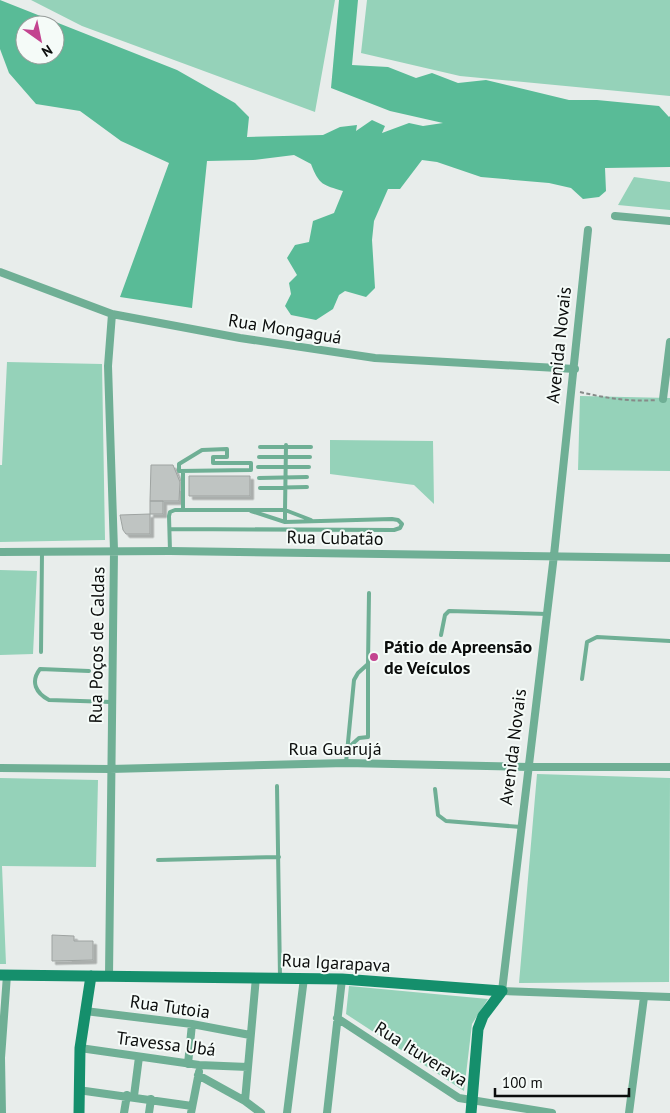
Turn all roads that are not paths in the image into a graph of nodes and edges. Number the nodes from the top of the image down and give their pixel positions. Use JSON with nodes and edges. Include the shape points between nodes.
{"nodes":[{"id":1,"x":616,"y":216,"type":"dead end"},
{"id":2,"x":670,"y":221,"type":"edge"},
{"id":3,"x":588,"y":230,"type":"dead end"},
{"id":4,"x":0,"y":272,"type":"edge"},
{"id":5,"x":112,"y":314,"type":"junction"},
{"id":6,"x":670,"y":342,"type":"edge"},
{"id":7,"x":575,"y":369,"type":"junction"},
{"id":8,"x":663,"y":399,"type":"road end"},
{"id":9,"x":260,"y":447,"type":"dead end"},
{"id":10,"x":286,"y":447,"type":"junction"},
{"id":11,"x":311,"y":448,"type":"dead end"},
{"id":12,"x":259,"y":458,"type":"dead end"},
{"id":13,"x":285,"y":458,"type":"junction"},
{"id":14,"x":310,"y":458,"type":"dead end"},
{"id":15,"x":258,"y":467,"type":"dead end"},
{"id":16,"x":285,"y":468,"type":"junction"},
{"id":17,"x":309,"y":468,"type":"dead end"},
{"id":18,"x":183,"y":471,"type":"junction"},
{"id":19,"x":307,"y":477,"type":"dead end"},
{"id":20,"x":259,"y":478,"type":"dead end"},
{"id":21,"x":284,"y":478,"type":"junction"},
{"id":22,"x":284,"y":487,"type":"junction"},
{"id":23,"x":307,"y":487,"type":"dead end"},
{"id":24,"x":260,"y":488,"type":"dead end"},
{"id":25,"x":183,"y":510,"type":"junction"},
{"id":26,"x":247,"y":510,"type":"junction"},
{"id":27,"x":285,"y":510,"type":"junction"},
{"id":28,"x":313,"y":521,"type":"junction"},
{"id":29,"x":285,"y":522,"type":"junction"},
{"id":30,"x":170,"y":529,"type":"junction"},
{"id":31,"x":114,"y":550,"type":"junction"},
{"id":32,"x":170,"y":551,"type":"junction"},
{"id":33,"x":0,"y":552,"type":"edge"},
{"id":34,"x":42,"y":552,"type":"junction"},
{"id":35,"x":554,"y":555,"type":"junction"},
{"id":36,"x":670,"y":558,"type":"edge"},
{"id":37,"x":369,"y":593,"type":"dead end"},
{"id":38,"x":547,"y":614,"type":"junction"},
{"id":39,"x":441,"y":635,"type":"dead end"},
{"id":40,"x":670,"y":641,"type":"edge"},
{"id":41,"x":41,"y":652,"type":"dead end"},
{"id":42,"x":368,"y":664,"type":"junction"},
{"id":43,"x":89,"y":671,"type":"dead end"},
{"id":44,"x":582,"y":679,"type":"dead end"},
{"id":45,"x":111,"y":702,"type":"junction"},
{"id":46,"x":348,"y":748,"type":"junction"},
{"id":47,"x":346,"y":763,"type":"junction"},
{"id":48,"x":528,"y":767,"type":"junction"},
{"id":49,"x":670,"y":767,"type":"edge"},
{"id":50,"x":0,"y":768,"type":"edge"},
{"id":51,"x":110,"y":769,"type":"junction"},
{"id":52,"x":277,"y":786,"type":"dead end"},
{"id":53,"x":434,"y":789,"type":"dead end"},
{"id":54,"x":521,"y":827,"type":"junction"},
{"id":55,"x":279,"y":857,"type":"junction"},
{"id":56,"x":158,"y":860,"type":"dead end"},
{"id":57,"x":4,"y":975,"type":"edge"},
{"id":58,"x":91,"y":976,"type":"junction"},
{"id":59,"x":109,"y":976,"type":"junction"},
{"id":60,"x":256,"y":977,"type":"junction"},
{"id":61,"x":280,"y":977,"type":"junction"},
{"id":62,"x":304,"y":978,"type":"junction"},
{"id":63,"x":342,"y":978,"type":"junction"},
{"id":64,"x":502,"y":991,"type":"junction"},
{"id":65,"x":670,"y":996,"type":"edge"},
{"id":66,"x":644,"y":997,"type":"junction"},
{"id":67,"x":85,"y":1012,"type":"junction"},
{"id":68,"x":337,"y":1018,"type":"junction"},
{"id":69,"x":192,"y":1024,"type":"junction"},
{"id":70,"x":250,"y":1035,"type":"junction"},
{"id":71,"x":80,"y":1048,"type":"junction"},
{"id":72,"x":139,"y":1057,"type":"junction"},
{"id":73,"x":0,"y":1058,"type":"edge"},
{"id":74,"x":188,"y":1064,"type":"junction"},
{"id":75,"x":200,"y":1065,"type":"junction"},
{"id":76,"x":248,"y":1068,"type":"junction"},
{"id":77,"x":198,"y":1075,"type":"junction"},
{"id":78,"x":78,"y":1090,"type":"junction"},
{"id":79,"x":130,"y":1096,"type":"junction"},
{"id":80,"x":151,"y":1099,"type":"junction"},
{"id":81,"x":245,"y":1101,"type":"junction"},
{"id":82,"x":472,"y":1107,"type":"edge"},
{"id":83,"x":191,"y":1109,"type":"edge"},
{"id":84,"x":2,"y":1113,"type":"edge"},
{"id":85,"x":80,"y":1113,"type":"edge"},
{"id":86,"x":124,"y":1113,"type":"edge"},
{"id":87,"x":149,"y":1113,"type":"edge"},
{"id":88,"x":262,"y":1113,"type":"edge"},
{"id":89,"x":287,"y":1113,"type":"edge"},
{"id":90,"x":327,"y":1113,"type":"edge"},
{"id":91,"x":552,"y":1113,"type":"edge"},
{"id":92,"x":629,"y":1113,"type":"edge"}],
"edges":[{"from":1,"to":2,"type":"street"},
{"from":3,"to":7,"type":"street","name":"Avenida Novais"},
{"from":4,"to":5,"type":"street","name":"Rua Mongaguá"},
{"from":5,"to":7,"type":"street","name":"Rua Mongaguá","via":[[240,338],[375,358]]},
{"from":5,"to":31,"type":"street","name":"Rua Poços de Caldas","via":[[108,366]]},
{"from":6,"to":8,"type":"street"},
{"from":7,"to":35,"type":"street","name":"Avenida Novais"},
{"from":9,"to":10,"type":"lane"},
{"from":10,"to":11,"type":"lane"},
{"from":10,"to":13,"type":"lane"},
{"from":12,"to":13,"type":"lane"},
{"from":13,"to":14,"type":"lane"},
{"from":13,"to":16,"type":"lane"},
{"from":15,"to":16,"type":"lane"},
{"from":16,"to":17,"type":"lane"},
{"from":16,"to":21,"type":"lane"},
{"from":18,"to":18,"type":"lane","via":[[251,470],[251,463],[213,464],[213,457],[227,457],[227,449],[202,450],[179,464],[179,471]]},
{"from":18,"to":25,"type":"lane"},
{"from":19,"to":21,"type":"lane"},
{"from":20,"to":21,"type":"lane"},
{"from":21,"to":22,"type":"lane"},
{"from":22,"to":23,"type":"lane"},
{"from":22,"to":24,"type":"lane"},
{"from":22,"to":27,"type":"lane"},
{"from":25,"to":26,"type":"lane"},
{"from":25,"to":30,"type":"lane","via":[[170,512]]},
{"from":26,"to":27,"type":"lane"},
{"from":26,"to":29,"type":"lane"},
{"from":27,"to":28,"type":"lane"},
{"from":27,"to":29,"type":"lane"},
{"from":28,"to":29,"type":"lane"},
{"from":28,"to":30,"type":"lane","via":[[392,519],[402,524],[394,530]]},
{"from":30,"to":32,"type":"lane"},
{"from":31,"to":32,"type":"street","name":"Rua Cubatão"},
{"from":31,"to":34,"type":"street","name":"Rua Cubatão"},
{"from":31,"to":45,"type":"street","name":"Rua Poços de Caldas"},
{"from":32,"to":35,"type":"street","name":"Rua Cubatão"},
{"from":33,"to":34,"type":"street","name":"Rua Cubatão"},
{"from":34,"to":41,"type":"lane"},
{"from":35,"to":36,"type":"street","name":"Rua Cubatão"},
{"from":35,"to":38,"type":"street","name":"Avenida Novais"},
{"from":37,"to":42,"type":"lane"},
{"from":38,"to":39,"type":"lane","via":[[449,611],[445,615]]},
{"from":38,"to":48,"type":"street","name":"Avenida Novais"},
{"from":40,"to":44,"type":"lane","via":[[598,637],[586,642]]},
{"from":42,"to":46,"type":"lane","via":[[354,680]]},
{"from":42,"to":46,"type":"lane","via":[[368,737],[358,738]]},
{"from":43,"to":45,"type":"lane","via":[[40,669],[34,685],[41,696],[49,700]]},
{"from":45,"to":51,"type":"street","name":"Rua Poços de Caldas"},
{"from":46,"to":47,"type":"lane"},
{"from":47,"to":48,"type":"street","name":"Rua Guarujá"},
{"from":47,"to":51,"type":"street","name":"Rua Guarujá"},
{"from":48,"to":49,"type":"street","name":"Rua Guarujá"},
{"from":48,"to":54,"type":"street","name":"Avenida Novais"},
{"from":50,"to":51,"type":"street","name":"Rua Guarujá"},
{"from":51,"to":59,"type":"street","name":"Rua Poços de Caldas"},
{"from":52,"to":55,"type":"lane"},
{"from":53,"to":54,"type":"lane","via":[[438,814],[446,820]]},
{"from":54,"to":64,"type":"street","name":"Avenida Novais"},
{"from":55,"to":56,"type":"lane"},
{"from":55,"to":61,"type":"lane"},
{"from":57,"to":58,"type":"street","name":"Rua Igarapava"},
{"from":57,"to":73,"type":"street"},
{"from":58,"to":59,"type":"street","name":"Rua Igarapava"},
{"from":58,"to":67,"type":"street"},
{"from":59,"to":60,"type":"street","name":"Rua Igarapava"},
{"from":60,"to":61,"type":"street","name":"Rua Igarapava"},
{"from":60,"to":70,"type":"street"},
{"from":61,"to":62,"type":"street","name":"Rua Igarapava"},
{"from":62,"to":63,"type":"street","name":"Rua Igarapava"},
{"from":62,"to":89,"type":"street"},
{"from":63,"to":64,"type":"street","name":"Rua Igarapava"},
{"from":63,"to":68,"type":"street"},
{"from":64,"to":66,"type":"street","name":"Rua Igarapava"},
{"from":64,"to":82,"type":"street","via":[[483,1016],[478,1029]]},
{"from":65,"to":66,"type":"street","name":"Rua Igarapava"},
{"from":66,"to":92,"type":"street"},
{"from":67,"to":69,"type":"street","name":"Rua Tutoia"},
{"from":67,"to":71,"type":"street"},
{"from":68,"to":82,"type":"street","name":"Rua Ituverava"},
{"from":68,"to":90,"type":"street"},
{"from":69,"to":70,"type":"street","name":"Rua Tutoia"},
{"from":69,"to":74,"type":"street"},
{"from":70,"to":76,"type":"street"},
{"from":71,"to":72,"type":"street","name":"Travessa Ubá"},
{"from":71,"to":78,"type":"street"},
{"from":72,"to":74,"type":"street","name":"Travessa Ubá"},
{"from":72,"to":79,"type":"street"},
{"from":73,"to":84,"type":"street"},
{"from":74,"to":75,"type":"street","name":"Travessa Ubá"},
{"from":75,"to":76,"type":"street","name":"Travessa Ubá"},
{"from":75,"to":77,"type":"street"},
{"from":76,"to":81,"type":"street"},
{"from":77,"to":81,"type":"street"},
{"from":77,"to":83,"type":"street"},
{"from":78,"to":79,"type":"street"},
{"from":78,"to":85,"type":"street"},
{"from":79,"to":80,"type":"street"},
{"from":79,"to":86,"type":"street"},
{"from":80,"to":83,"type":"street"},
{"from":80,"to":87,"type":"street"},
{"from":81,"to":88,"type":"street"},
{"from":82,"to":91,"type":"street","name":"Rua Ituverava"}]}
